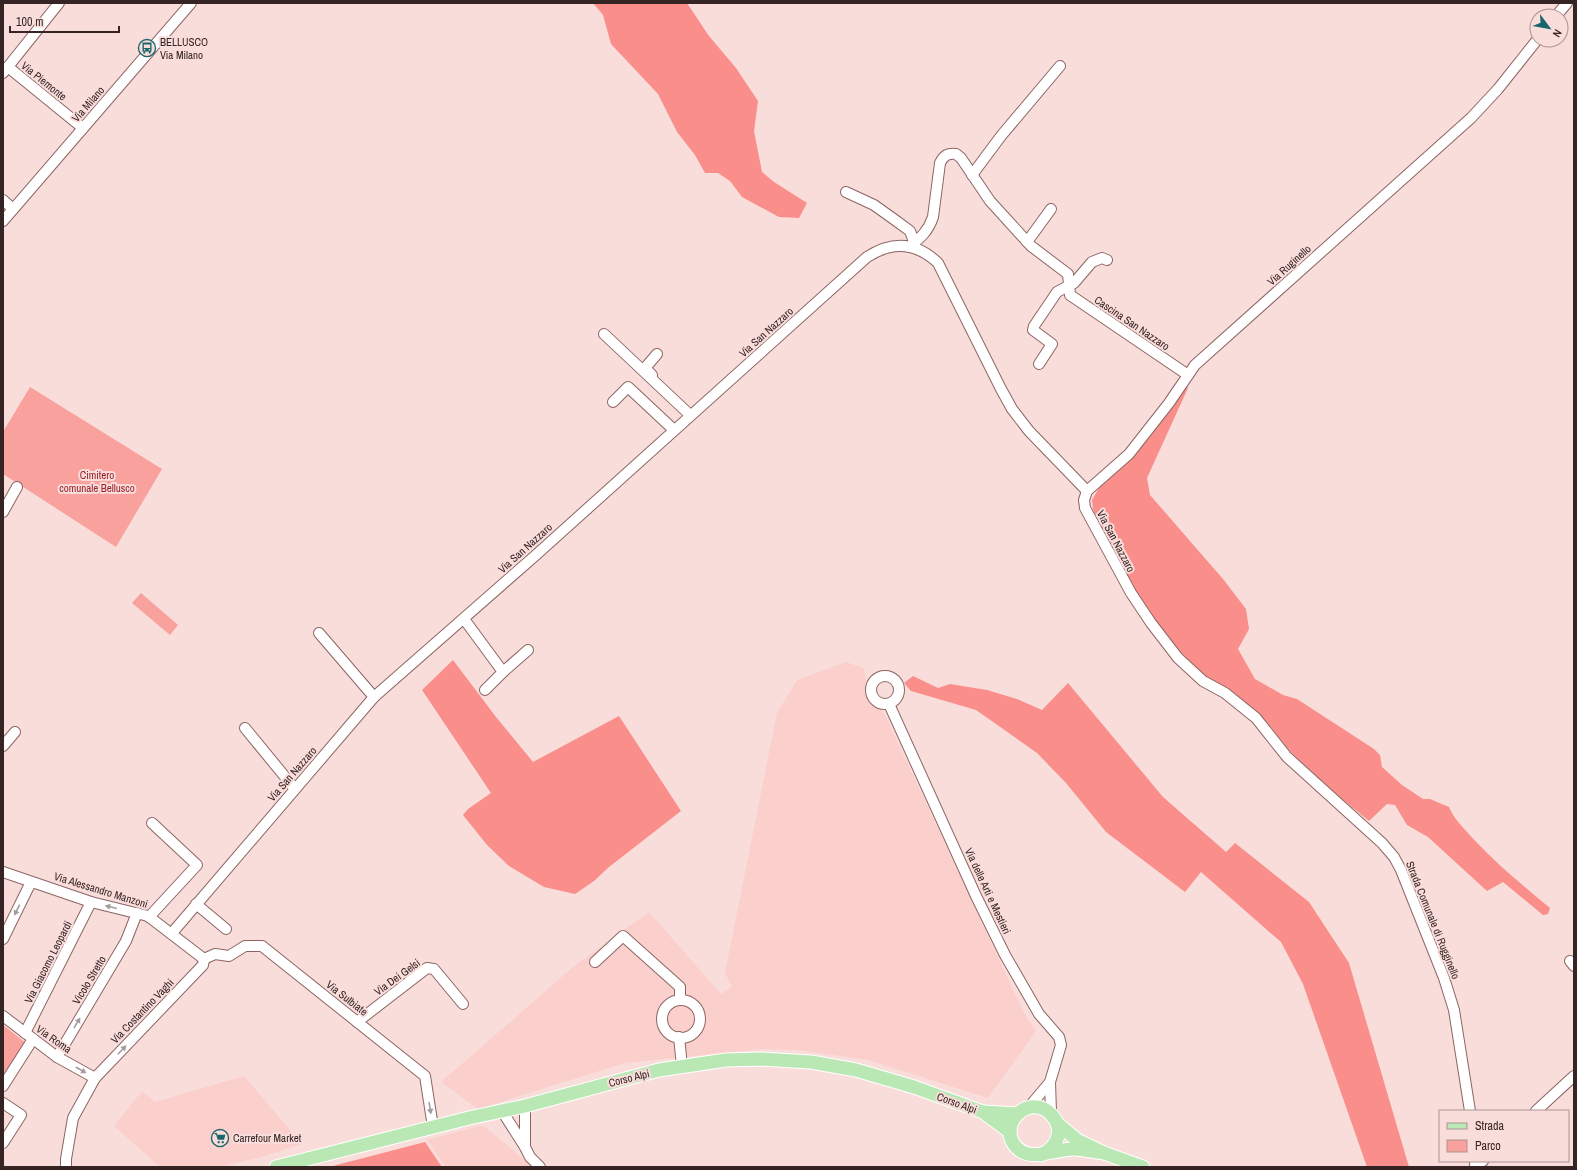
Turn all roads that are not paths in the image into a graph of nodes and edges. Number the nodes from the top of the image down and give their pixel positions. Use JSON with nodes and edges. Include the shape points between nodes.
{"nodes":[{"id":1,"x":59,"y":3,"type":"edge"},
{"id":2,"x":191,"y":3,"type":"edge"},
{"id":3,"x":1531,"y":48,"type":"edge"},
{"id":4,"x":1060,"y":66,"type":"dead end"},
{"id":5,"x":6,"y":70,"type":"edge"},
{"id":6,"x":83,"y":128,"type":"junction"},
{"id":7,"x":972,"y":175,"type":"junction"},
{"id":8,"x":846,"y":192,"type":"dead end"},
{"id":9,"x":3,"y":200,"type":"edge"},
{"id":10,"x":13,"y":209,"type":"junction"},
{"id":11,"x":1051,"y":209,"type":"dead end"},
{"id":12,"x":3,"y":222,"type":"edge"},
{"id":13,"x":912,"y":244,"type":"junction"},
{"id":14,"x":1029,"y":244,"type":"junction"},
{"id":15,"x":1107,"y":260,"type":"dead end"},
{"id":16,"x":1069,"y":286,"type":"junction"},
{"id":17,"x":604,"y":334,"type":"dead end"},
{"id":18,"x":657,"y":354,"type":"dead end"},
{"id":19,"x":1039,"y":364,"type":"dead end"},
{"id":20,"x":1188,"y":375,"type":"junction"},
{"id":21,"x":613,"y":402,"type":"dead end"},
{"id":22,"x":692,"y":414,"type":"junction"},
{"id":23,"x":674,"y":430,"type":"junction"},
{"id":24,"x":17,"y":487,"type":"dead end"},
{"id":25,"x":1087,"y":491,"type":"junction"},
{"id":26,"x":3,"y":512,"type":"edge"},
{"id":27,"x":464,"y":619,"type":"junction"},
{"id":28,"x":319,"y":634,"type":"dead end"},
{"id":29,"x":528,"y":650,"type":"dead end"},
{"id":30,"x":503,"y":672,"type":"junction"},
{"id":31,"x":485,"y":690,"type":"dead end"},
{"id":32,"x":374,"y":697,"type":"junction"},
{"id":33,"x":889,"y":704,"type":"dead end"},
{"id":34,"x":245,"y":728,"type":"dead end"},
{"id":35,"x":15,"y":732,"type":"dead end"},
{"id":36,"x":3,"y":746,"type":"edge"},
{"id":37,"x":1306,"y":774,"type":"joint"},
{"id":38,"x":295,"y":789,"type":"junction"},
{"id":39,"x":152,"y":823,"type":"dead end"},
{"id":40,"x":3,"y":872,"type":"edge"},
{"id":41,"x":31,"y":882,"type":"junction"},
{"id":42,"x":91,"y":902,"type":"junction"},
{"id":43,"x":196,"y":904,"type":"junction"},
{"id":44,"x":137,"y":913,"type":"junction"},
{"id":45,"x":149,"y":917,"type":"junction"},
{"id":46,"x":226,"y":929,"type":"dead end"},
{"id":47,"x":172,"y":933,"type":"junction"},
{"id":48,"x":3,"y":939,"type":"edge"},
{"id":49,"x":204,"y":959,"type":"junction"},
{"id":50,"x":595,"y":962,"type":"dead end"},
{"id":51,"x":680,"y":1000,"type":"junction"},
{"id":52,"x":463,"y":1004,"type":"dead end"},
{"id":53,"x":3,"y":1016,"type":"edge"},
{"id":54,"x":357,"y":1022,"type":"junction"},
{"id":55,"x":29,"y":1036,"type":"junction"},
{"id":56,"x":678,"y":1038,"type":"junction"},
{"id":57,"x":57,"y":1057,"type":"junction"},
{"id":58,"x":682,"y":1066,"type":"junction"},
{"id":59,"x":1574,"y":1076,"type":"edge"},
{"id":60,"x":95,"y":1078,"type":"junction"},
{"id":61,"x":1050,"y":1082,"type":"junction"},
{"id":62,"x":3,"y":1086,"type":"edge"},
{"id":63,"x":3,"y":1103,"type":"edge"},
{"id":64,"x":525,"y":1106,"type":"junction"},
{"id":65,"x":1029,"y":1107,"type":"junction"},
{"id":66,"x":1470,"y":1110,"type":"edge"},
{"id":67,"x":1537,"y":1110,"type":"edge"},
{"id":68,"x":502,"y":1111,"type":"junction"},
{"id":69,"x":983,"y":1112,"type":"junction"},
{"id":70,"x":1017,"y":1114,"type":"junction"},
{"id":71,"x":1054,"y":1119,"type":"junction"},
{"id":72,"x":433,"y":1127,"type":"junction"},
{"id":73,"x":1010,"y":1132,"type":"junction"},
{"id":74,"x":3,"y":1143,"type":"edge"},
{"id":75,"x":525,"y":1147,"type":"junction"},
{"id":76,"x":1104,"y":1153,"type":"junction"},
{"id":77,"x":1041,"y":1155,"type":"junction"},
{"id":78,"x":66,"y":1167,"type":"edge"},
{"id":79,"x":276,"y":1167,"type":"edge"},
{"id":80,"x":540,"y":1167,"type":"edge"},
{"id":81,"x":1143,"y":1167,"type":"edge"}],
"edges":[{"from":1,"to":5,"type":"street"},
{"from":2,"to":6,"type":"street","name":"Via Milano"},
{"from":3,"to":20,"type":"street","name":"Via Ruginello","via":[[1471,118],[1195,365]]},
{"from":4,"to":7,"type":"street"},
{"from":5,"to":6,"type":"street","name":"Via Piemonte"},
{"from":6,"to":10,"type":"street","name":"Via Milano"},
{"from":7,"to":13,"type":"street","via":[[956,154],[943,157],[933,217],[927,231]]},
{"from":7,"to":14,"type":"street","via":[[990,201]]},
{"from":8,"to":13,"type":"street","via":[[874,205],[910,231]]},
{"from":9,"to":10,"type":"street"},
{"from":10,"to":12,"type":"street","name":"Via Milano"},
{"from":11,"to":14,"type":"street"},
{"from":13,"to":22,"type":"street","name":"Via San Nazzaro","via":[[887,247],[868,257]]},
{"from":13,"to":25,"type":"street","name":"Via San Nazzaro","via":[[938,263],[1012,409],[1029,431]]},
{"from":14,"to":16,"type":"street","name":"Cascina San Nazzaro","via":[[1068,274]]},
{"from":15,"to":16,"type":"street","via":[[1102,258],[1092,262]]},
{"from":16,"to":19,"type":"street","via":[[1057,292],[1034,326],[1033,330],[1052,344]]},
{"from":16,"to":20,"type":"street","name":"Cascina San Nazzaro","via":[[1070,295],[1074,298]]},
{"from":17,"to":22,"type":"street"},
{"from":18,"to":22,"type":"street","via":[[645,368]]},
{"from":20,"to":25,"type":"street","name":"Via Ruginello","via":[[1129,454]]},
{"from":21,"to":23,"type":"street","via":[[628,387]]},
{"from":22,"to":23,"type":"street","name":"Via San Nazzaro"},
{"from":23,"to":27,"type":"street","name":"Via San Nazzaro"},
{"from":24,"to":26,"type":"street"},
{"from":25,"to":37,"type":"street","name":"Via San Nazzaro","via":[[1085,508],[1131,593],[1167,645],[1203,681],[1225,693],[1256,718],[1287,757]]},
{"from":27,"to":30,"type":"street"},
{"from":27,"to":32,"type":"street","name":"Via San Nazzaro"},
{"from":28,"to":32,"type":"street"},
{"from":29,"to":30,"type":"street"},
{"from":30,"to":31,"type":"street"},
{"from":32,"to":38,"type":"street","name":"Via San Nazzaro"},
{"from":33,"to":61,"type":"street","name":"Via delle Arti e Mestieri","via":[[1005,955],[1039,1014],[1059,1037],[1061,1045]]},
{"from":34,"to":38,"type":"street"},
{"from":35,"to":36,"type":"street"},
{"from":37,"to":66,"type":"street","name":"Strada Comunale di Rugginello","via":[[1379,839],[1401,870],[1454,1010]]},
{"from":38,"to":43,"type":"street","name":"Via San Nazzaro"},
{"from":39,"to":45,"type":"street","via":[[197,865]]},
{"from":40,"to":41,"type":"street","name":"Via Alessandro Manzoni"},
{"from":41,"to":42,"type":"street","name":"Via Alessandro Manzoni"},
{"from":41,"to":48,"type":"street","one_way":true},
{"from":44,"to":42,"type":"street","name":"Via Alessandro Manzoni","one_way":true},
{"from":42,"to":55,"type":"street","name":"Via Giacomo Leopardi"},
{"from":43,"to":46,"type":"street"},
{"from":43,"to":47,"type":"street","name":"Via San Nazzaro"},
{"from":44,"to":45,"type":"street","name":"Via Alessandro Manzoni"},
{"from":57,"to":44,"type":"street","name":"Vicolo Stretto","one_way":true,"via":[[126,941]]},
{"from":45,"to":47,"type":"street","name":"Via Alessandro Manzoni"},
{"from":47,"to":49,"type":"street","name":"Via Alessandro Manzoni"},
{"from":49,"to":54,"type":"street","name":"Via Sulbiate","via":[[215,954],[229,956],[245,946],[262,946]]},
{"from":60,"to":49,"type":"street","name":"Via Costantino Vaghi","one_way":true,"via":[[203,965]]},
{"from":50,"to":51,"type":"street","via":[[623,936],[680,987]]},
{"from":51,"to":56,"type":"street","via":[[667,1005],[662,1018],[666,1031]]},
{"from":51,"to":56,"type":"street","via":[[687,1000],[693,1004],[700,1016],[697,1029],[692,1034]]},
{"from":52,"to":54,"type":"street","name":"Via Dei Gelsi","via":[[434,969],[427,968]]},
{"from":53,"to":55,"type":"street","name":"Via Roma"},
{"from":54,"to":72,"type":"street","name":"Via Sulbiate","one_way":true,"via":[[425,1076]]},
{"from":55,"to":57,"type":"street","name":"Via Roma"},
{"from":55,"to":62,"type":"street","name":"Via Giacomo Leopardi"},
{"from":56,"to":58,"type":"street"},
{"from":57,"to":60,"type":"street","name":"Via Roma","one_way":true},
{"from":58,"to":64,"type":"main road","name":"Corso Alpi"},
{"from":58,"to":69,"type":"main road","name":"Corso Alpi","via":[[751,1059],[811,1062],[856,1070],[887,1079]]},
{"from":59,"to":67,"type":"street"},
{"from":60,"to":78,"type":"street","name":"Via Costantino Vaghi","via":[[73,1118]]},
{"from":61,"to":65,"type":"street","name":"Via delle Arti e Mestieri"},
{"from":61,"to":71,"type":"street","name":"Via delle Arti e Mestieri"},
{"from":63,"to":74,"type":"street","via":[[21,1115]]},
{"from":64,"to":68,"type":"main road","name":"Corso Alpi"},
{"from":64,"to":75,"type":"street"},
{"from":65,"to":70,"type":"main road"},
{"from":65,"to":71,"type":"main road","via":[[1042,1108]]},
{"from":68,"to":72,"type":"main road","name":"Corso Alpi"},
{"from":68,"to":75,"type":"street"},
{"from":69,"to":70,"type":"main road","name":"Corso Alpi"},
{"from":69,"to":73,"type":"main road","name":"Corso Alpi"},
{"from":70,"to":73,"type":"main road","via":[[1011,1123]]},
{"from":71,"to":76,"type":"main road","via":[[1077,1140]]},
{"from":71,"to":77,"type":"main road","via":[[1059,1131],[1057,1139],[1053,1147]]},
{"from":72,"to":79,"type":"main road","name":"Corso Alpi"},
{"from":73,"to":77,"type":"main road","via":[[1013,1143],[1020,1151],[1030,1155]]},
{"from":75,"to":80,"type":"street"},
{"from":76,"to":77,"type":"main road","via":[[1073,1149]]},
{"from":76,"to":81,"type":"main road"}]}
